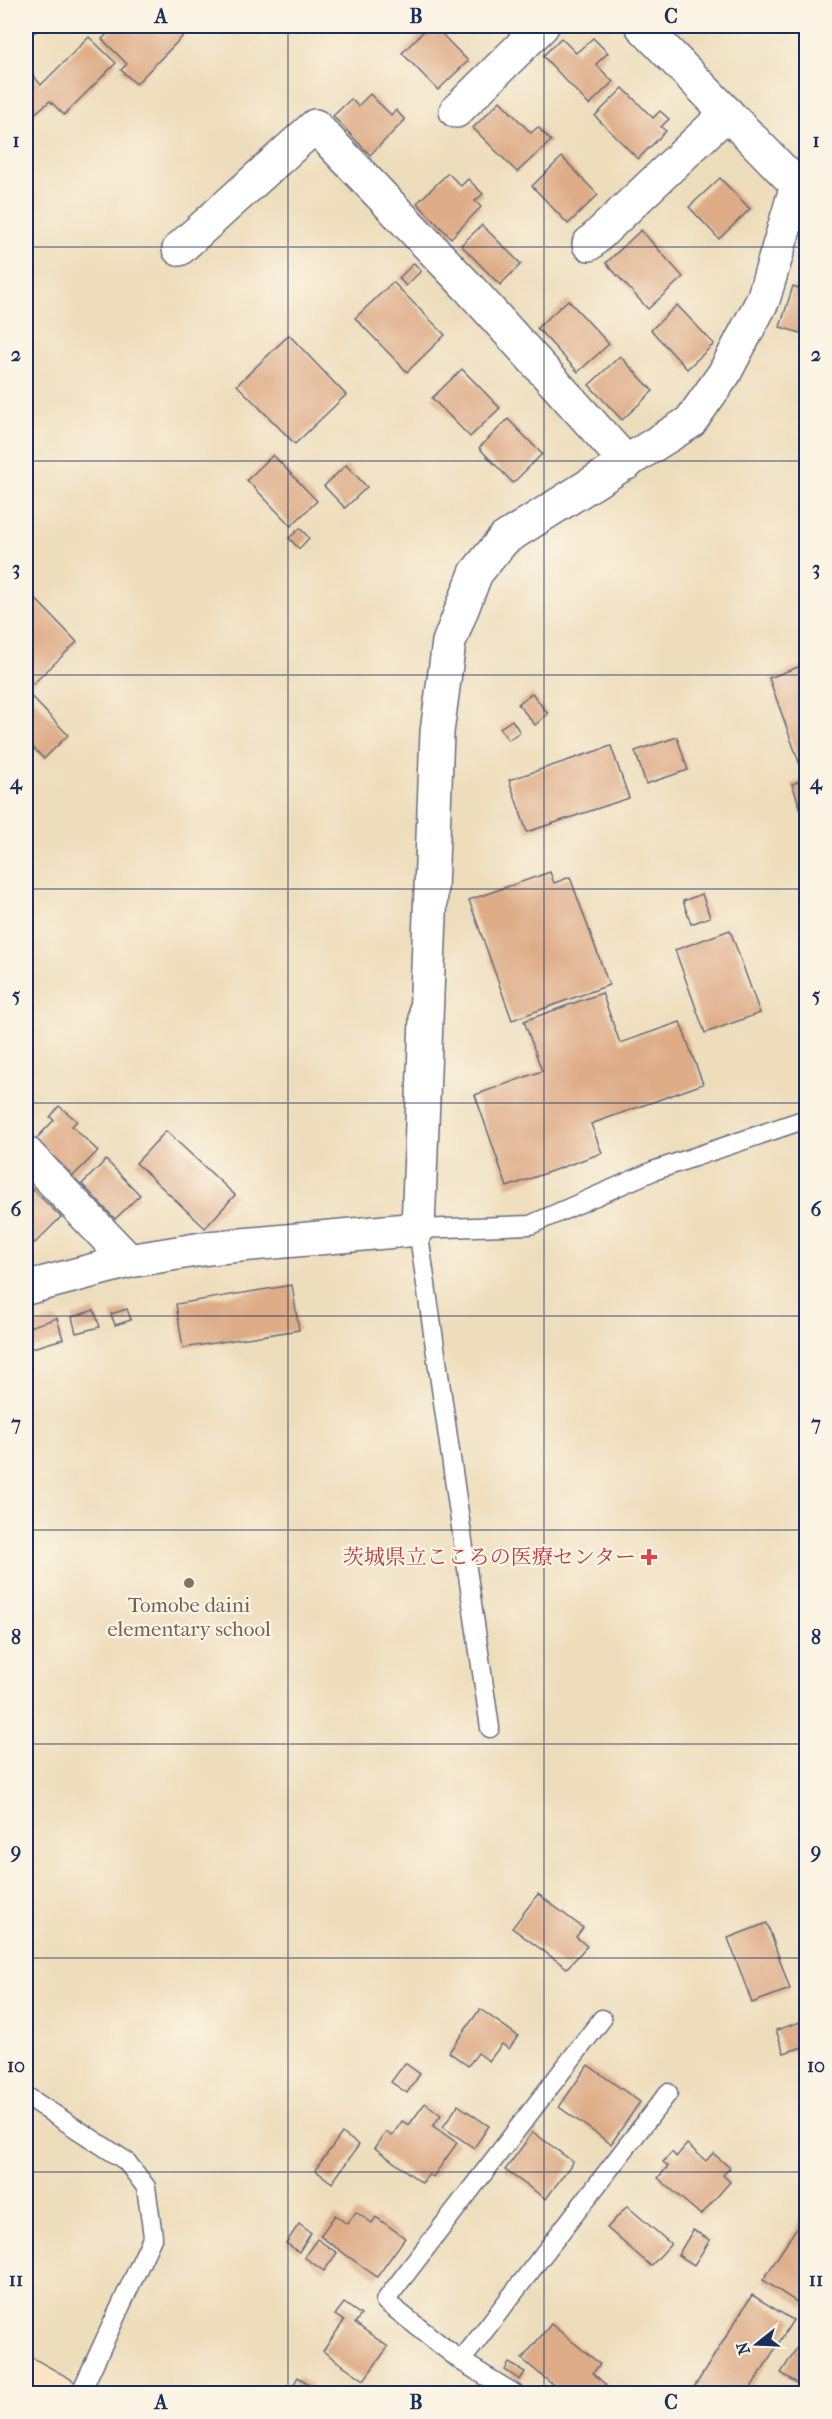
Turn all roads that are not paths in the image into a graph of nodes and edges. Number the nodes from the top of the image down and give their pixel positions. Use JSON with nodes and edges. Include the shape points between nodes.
{"nodes":[{"id":1,"x":542,"y":26,"type":"edge"},
{"id":2,"x":642,"y":26,"type":"edge"},
{"id":3,"x":456,"y":111,"type":"dead end"},
{"id":4,"x":727,"y":113,"type":"junction"},
{"id":5,"x":589,"y":244,"type":"dead end"},
{"id":6,"x":179,"y":249,"type":"dead end"},
{"id":7,"x":627,"y":463,"type":"junction"},
{"id":8,"x":807,"y":1119,"type":"edge"},
{"id":9,"x":26,"y":1153,"type":"edge"},
{"id":10,"x":418,"y":1229,"type":"junction"},
{"id":11,"x":129,"y":1261,"type":"junction"},
{"id":12,"x":31,"y":1279,"type":"edge"},
{"id":13,"x":490,"y":1728,"type":"dead end"},
{"id":14,"x":602,"y":2019,"type":"dead end"},
{"id":15,"x":668,"y":2093,"type":"dead end"},
{"id":16,"x":26,"y":2096,"type":"edge"},
{"id":17,"x":461,"y":2361,"type":"junction"},
{"id":18,"x":26,"y":2374,"type":"edge"},
{"id":19,"x":62,"y":2394,"type":"edge"},
{"id":20,"x":80,"y":2394,"type":"edge"},
{"id":21,"x":515,"y":2394,"type":"edge"}],
"edges":[{"from":1,"to":3,"type":"street"},
{"from":2,"to":4,"type":"street"},
{"from":4,"to":5,"type":"street"},
{"from":4,"to":7,"type":"street","via":[[797,185],[763,300],[724,374],[690,422]]},
{"from":6,"to":7,"type":"street","via":[[315,126]]},
{"from":7,"to":10,"type":"street","via":[[504,539],[476,573],[449,642],[437,732]]},
{"from":8,"to":10,"type":"lane","via":[[653,1171],[530,1225]]},
{"from":9,"to":11,"type":"street"},
{"from":10,"to":11,"type":"street","via":[[208,1248]]},
{"from":10,"to":13,"type":"lane"},
{"from":11,"to":12,"type":"street"},
{"from":14,"to":17,"type":"lane","via":[[385,2301]]},
{"from":15,"to":17,"type":"lane"},
{"from":16,"to":20,"type":"lane","via":[[126,2161],[146,2187],[153,2236]]},
{"from":17,"to":21,"type":"lane"},
{"from":18,"to":19,"type":"main road"}]}
